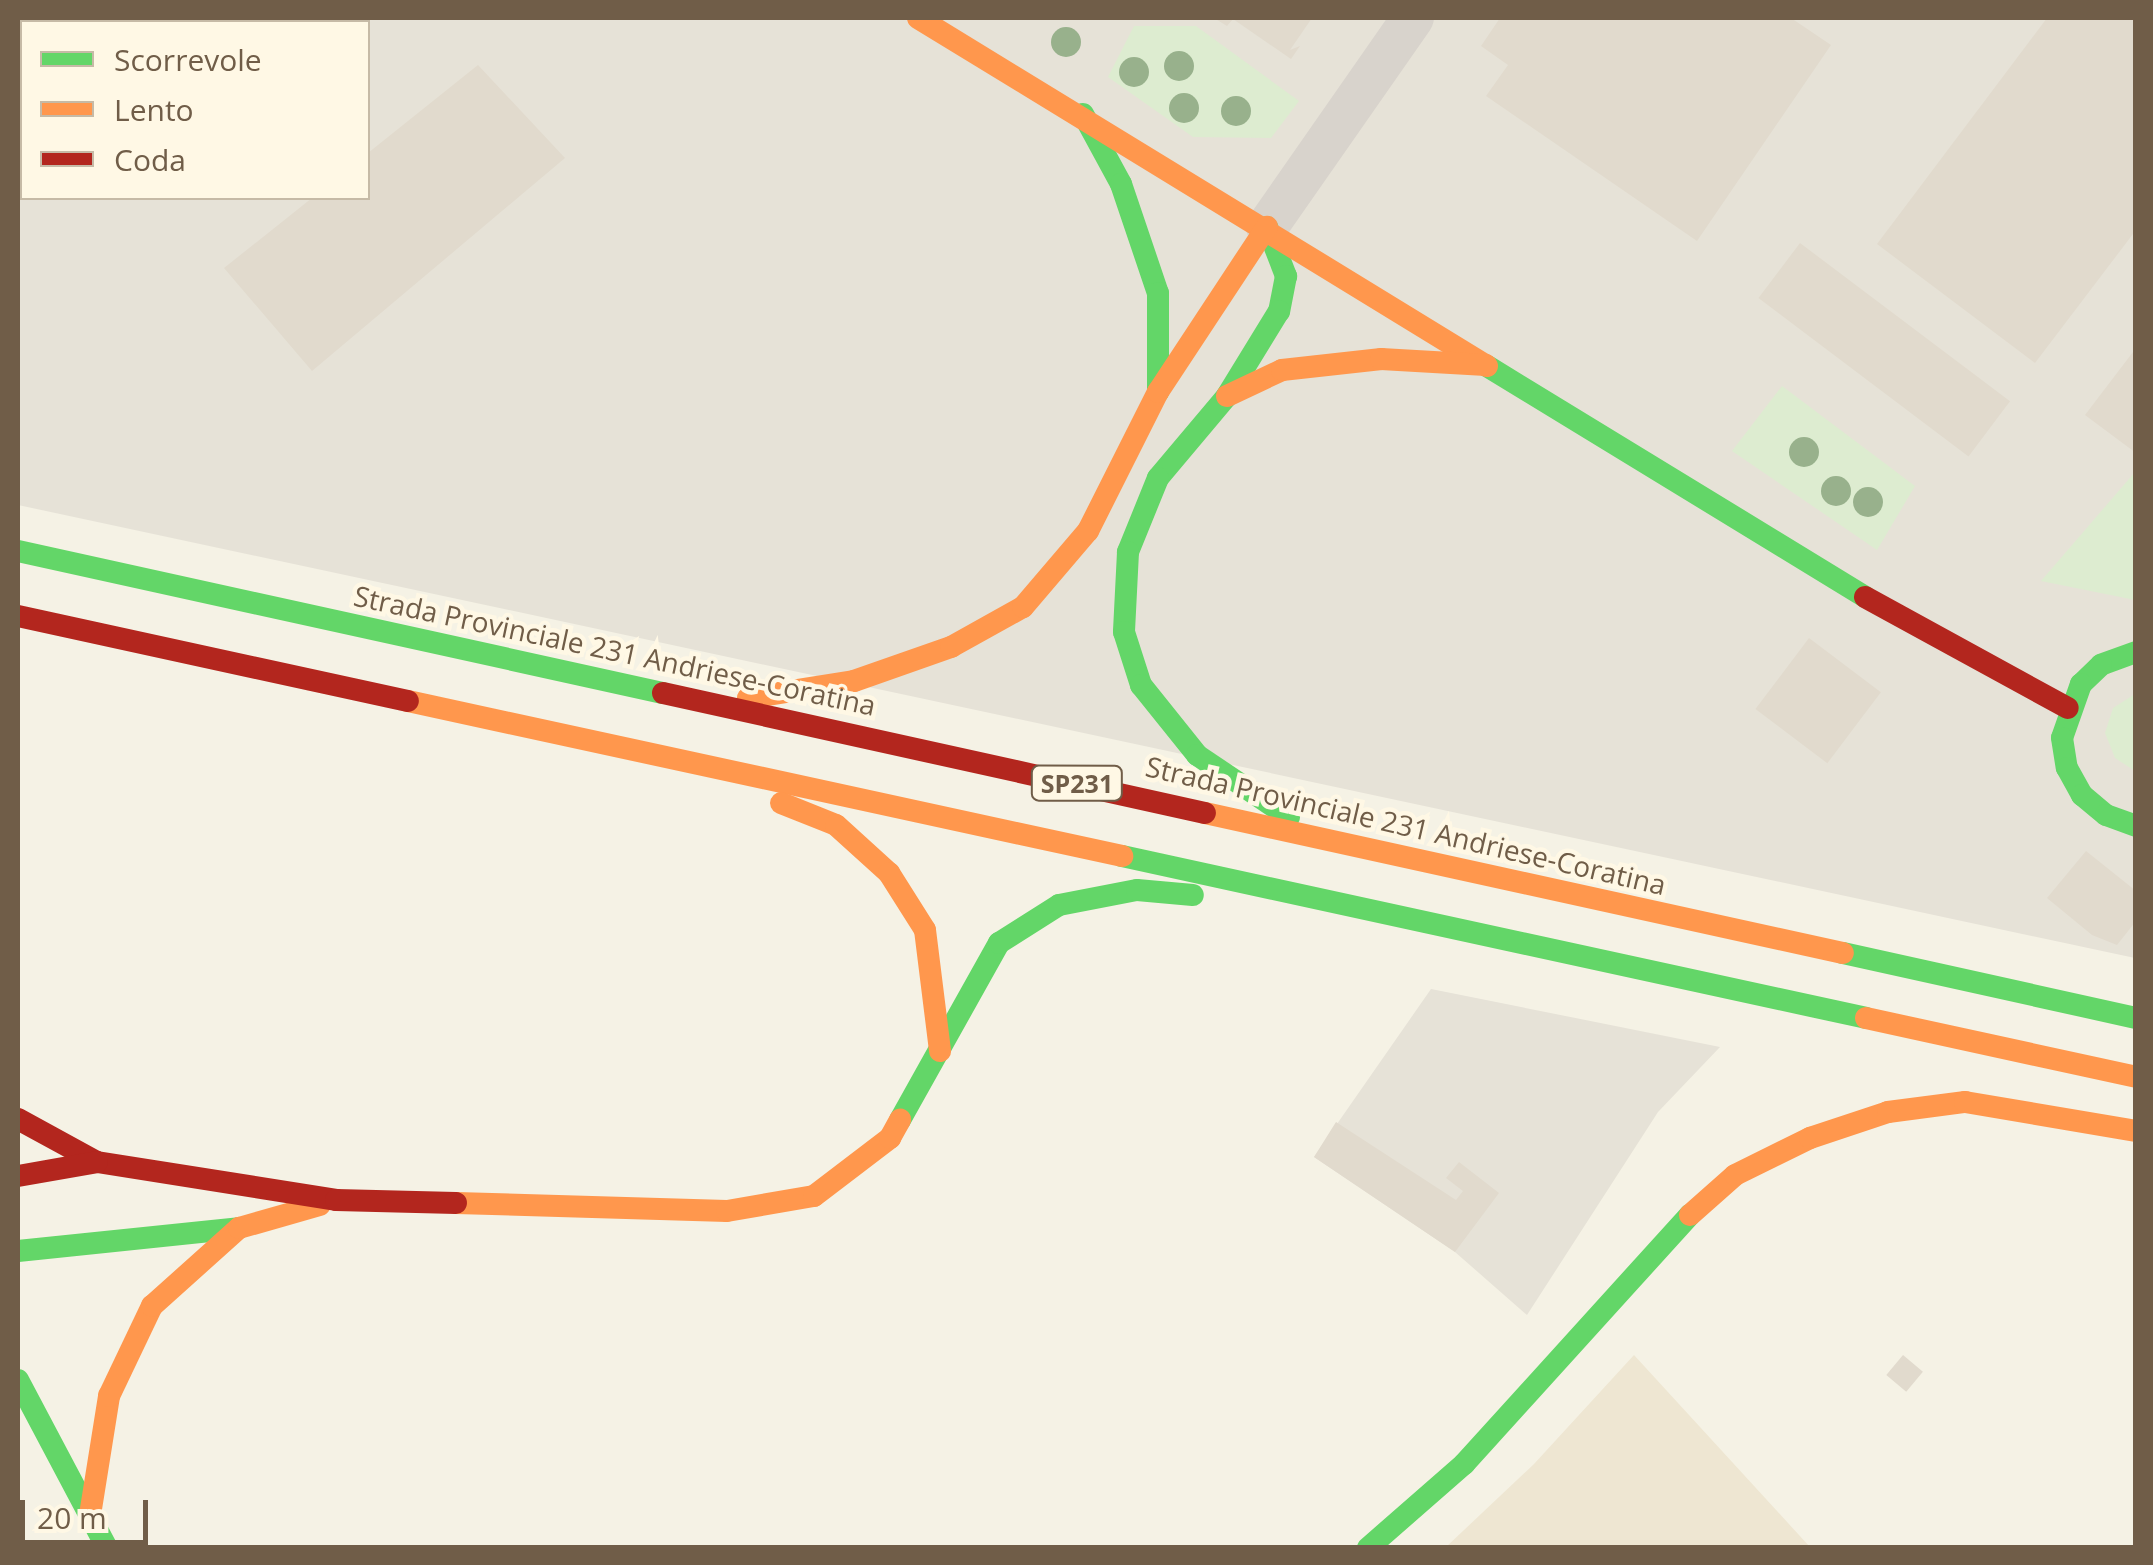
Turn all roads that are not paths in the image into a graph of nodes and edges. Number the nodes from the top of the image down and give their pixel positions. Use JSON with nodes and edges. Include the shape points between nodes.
{"nodes":[{"id":1,"x":918,"y":18,"type":"edge"},
{"id":2,"x":1414,"y":18,"type":"edge"},
{"id":3,"x":1083,"y":114,"type":"junction"},
{"id":4,"x":1268,"y":227,"type":"junction"},
{"id":5,"x":1486,"y":365,"type":"junction"},
{"id":6,"x":1158,"y":392,"type":"junction"},
{"id":7,"x":1227,"y":396,"type":"junction"},
{"id":8,"x":18,"y":551,"type":"edge"},
{"id":9,"x":18,"y":616,"type":"edge"},
{"id":10,"x":2136,"y":652,"type":"edge"},
{"id":11,"x":716,"y":703,"type":"junction"},
{"id":12,"x":2068,"y":708,"type":"junction"},
{"id":13,"x":671,"y":758,"type":"junction"},
{"id":14,"x":2136,"y":826,"type":"edge"},
{"id":15,"x":1316,"y":836,"type":"junction"},
{"id":16,"x":1385,"y":912,"type":"junction"},
{"id":17,"x":2136,"y":1018,"type":"edge"},
{"id":18,"x":940,"y":1051,"type":"junction"},
{"id":19,"x":2136,"y":1076,"type":"edge"},
{"id":20,"x":18,"y":1119,"type":"edge"},
{"id":21,"x":2136,"y":1131,"type":"edge"},
{"id":22,"x":97,"y":1162,"type":"junction"},
{"id":23,"x":18,"y":1176,"type":"edge"},
{"id":24,"x":336,"y":1200,"type":"junction"},
{"id":25,"x":238,"y":1228,"type":"junction"},
{"id":26,"x":18,"y":1251,"type":"edge"},
{"id":27,"x":18,"y":1380,"type":"edge"},
{"id":28,"x":90,"y":1516,"type":"junction"},
{"id":29,"x":108,"y":1548,"type":"edge"},
{"id":30,"x":1368,"y":1548,"type":"edge"}],
"edges":[{"from":1,"to":3,"type":"main road"},
{"from":2,"to":4,"type":"street"},
{"from":3,"to":4,"type":"main road"},
{"from":3,"to":6,"type":"main road","via":[[1121,184],[1158,293]]},
{"from":4,"to":5,"type":"main road"},
{"from":4,"to":6,"type":"main road"},
{"from":4,"to":7,"type":"main road","via":[[1286,276],[1279,311]]},
{"from":5,"to":7,"type":"main road","via":[[1381,359],[1282,370]]},
{"from":5,"to":12,"type":"main road","via":[[1870,600]]},
{"from":6,"to":11,"type":"main road","via":[[1088,531],[1022,606],[951,648],[854,681]]},
{"from":7,"to":15,"type":"main road","via":[[1158,478],[1128,552],[1124,632],[1142,686],[1197,756]]},
{"from":8,"to":11,"type":"main road","name":"Strada Provinciale 231 Andriese-Coratina","number":"SP231"},
{"from":9,"to":13,"type":"main road","number":"SP231"},
{"from":10,"to":12,"type":"main road","via":[[2101,665]]},
{"from":11,"to":15,"type":"main road","name":"Strada Provinciale 231 Andriese-Coratina","number":"SP231"},
{"from":12,"to":14,"type":"main road","via":[[2062,738],[2067,768],[2082,795],[2106,815]]},
{"from":13,"to":16,"type":"main road","number":"SP231"},
{"from":13,"to":18,"type":"main road","via":[[836,825],[889,873],[925,930]]},
{"from":15,"to":17,"type":"main road","name":"Strada Provinciale 231 Andriese-Coratina","number":"SP231"},
{"from":16,"to":18,"type":"main road","via":[[1137,890],[1059,905],[999,943]]},
{"from":16,"to":19,"type":"main road","number":"SP231"},
{"from":18,"to":24,"type":"main road","via":[[890,1138],[814,1196],[727,1211]]},
{"from":20,"to":22,"type":"main road"},
{"from":21,"to":30,"type":"main road","via":[[1965,1102],[1888,1112],[1810,1138],[1735,1175],[1666,1237],[1464,1464]]},
{"from":22,"to":23,"type":"main road"},
{"from":22,"to":24,"type":"main road"},
{"from":24,"to":25,"type":"main road"},
{"from":25,"to":26,"type":"main road"},
{"from":25,"to":28,"type":"main road","via":[[152,1306],[109,1396]]},
{"from":27,"to":28,"type":"main road"},
{"from":28,"to":29,"type":"main road"}]}
